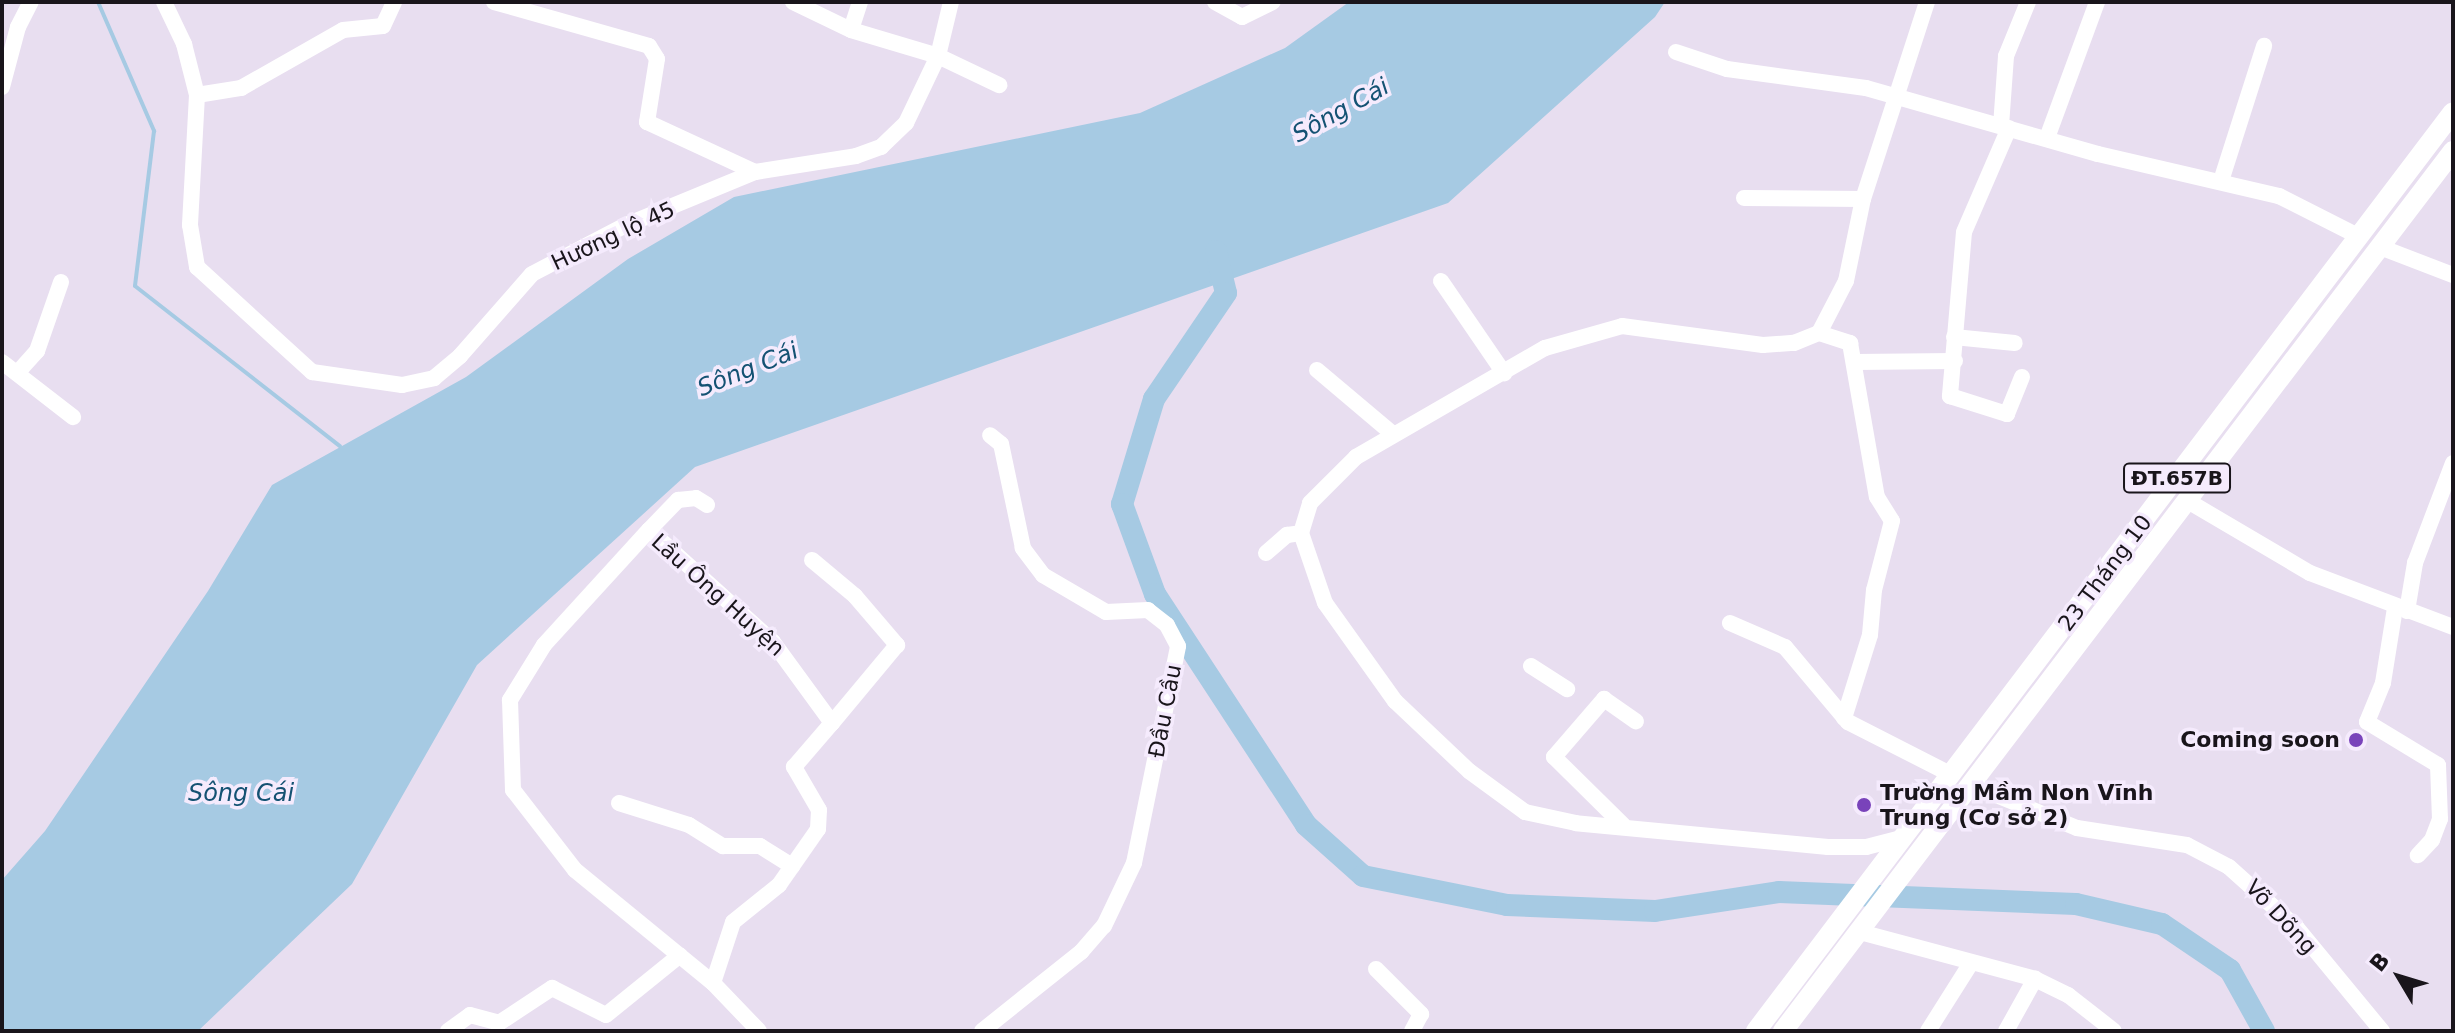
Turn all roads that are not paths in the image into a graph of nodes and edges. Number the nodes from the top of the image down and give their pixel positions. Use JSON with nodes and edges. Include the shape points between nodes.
{"nodes":[{"id":1,"x":31,"y":2,"type":"edge"},
{"id":2,"x":164,"y":2,"type":"edge"},
{"id":3,"x":394,"y":2,"type":"edge"},
{"id":4,"x":494,"y":2,"type":"edge"},
{"id":5,"x":793,"y":2,"type":"edge"},
{"id":6,"x":860,"y":2,"type":"edge"},
{"id":7,"x":951,"y":2,"type":"edge"},
{"id":8,"x":1215,"y":2,"type":"edge"},
{"id":9,"x":1273,"y":2,"type":"edge"},
{"id":10,"x":1927,"y":2,"type":"edge"},
{"id":11,"x":2028,"y":2,"type":"edge"},
{"id":12,"x":2097,"y":2,"type":"edge"},
{"id":13,"x":851,"y":30,"type":"junction"},
{"id":14,"x":2264,"y":46,"type":"dead end"},
{"id":15,"x":1676,"y":52,"type":"dead end"},
{"id":16,"x":938,"y":56,"type":"junction"},
{"id":17,"x":999,"y":85,"type":"dead end"},
{"id":18,"x":2,"y":87,"type":"edge"},
{"id":19,"x":197,"y":95,"type":"junction"},
{"id":20,"x":1897,"y":96,"type":"junction"},
{"id":21,"x":2453,"y":112,"type":"edge"},
{"id":22,"x":2005,"y":127,"type":"junction"},
{"id":23,"x":2047,"y":138,"type":"junction"},
{"id":24,"x":2453,"y":151,"type":"edge"},
{"id":25,"x":755,"y":172,"type":"junction"},
{"id":26,"x":2221,"y":181,"type":"junction"},
{"id":27,"x":1744,"y":198,"type":"dead end"},
{"id":28,"x":1863,"y":199,"type":"junction"},
{"id":29,"x":2360,"y":237,"type":"junction"},
{"id":30,"x":2380,"y":247,"type":"junction"},
{"id":31,"x":2453,"y":275,"type":"edge"},
{"id":32,"x":1441,"y":281,"type":"dead end"},
{"id":33,"x":61,"y":282,"type":"dead end"},
{"id":34,"x":1819,"y":333,"type":"junction"},
{"id":35,"x":1954,"y":337,"type":"junction"},
{"id":36,"x":2015,"y":343,"type":"dead end"},
{"id":37,"x":1955,"y":361,"type":"junction"},
{"id":38,"x":2,"y":362,"type":"edge"},
{"id":39,"x":1855,"y":362,"type":"junction"},
{"id":40,"x":1317,"y":370,"type":"dead end"},
{"id":41,"x":19,"y":371,"type":"junction"},
{"id":42,"x":1504,"y":373,"type":"junction"},
{"id":43,"x":2022,"y":377,"type":"dead end"},
{"id":44,"x":73,"y":417,"type":"dead end"},
{"id":45,"x":1393,"y":434,"type":"junction"},
{"id":46,"x":990,"y":435,"type":"dead end"},
{"id":47,"x":2453,"y":463,"type":"edge"},
{"id":48,"x":2186,"y":500,"type":"junction"},
{"id":49,"x":707,"y":505,"type":"dead end"},
{"id":50,"x":649,"y":530,"type":"junction"},
{"id":51,"x":1301,"y":533,"type":"junction"},
{"id":52,"x":1266,"y":553,"type":"dead end"},
{"id":53,"x":812,"y":560,"type":"dead end"},
{"id":54,"x":2401,"y":609,"type":"junction"},
{"id":55,"x":1730,"y":623,"type":"dead end"},
{"id":56,"x":2453,"y":627,"type":"edge"},
{"id":57,"x":1531,"y":666,"type":"dead end"},
{"id":58,"x":1567,"y":689,"type":"dead end"},
{"id":59,"x":1844,"y":718,"type":"junction"},
{"id":60,"x":1636,"y":721,"type":"dead end"},
{"id":61,"x":832,"y":723,"type":"junction"},
{"id":62,"x":1952,"y":775,"type":"junction"},
{"id":63,"x":1972,"y":785,"type":"junction"},
{"id":64,"x":619,"y":803,"type":"dead end"},
{"id":65,"x":1623,"y":825,"type":"junction"},
{"id":66,"x":1903,"y":840,"type":"junction"},
{"id":67,"x":2418,"y":855,"type":"dead end"},
{"id":68,"x":792,"y":866,"type":"junction"},
{"id":69,"x":1862,"y":930,"type":"junction"},
{"id":70,"x":680,"y":955,"type":"junction"},
{"id":71,"x":1971,"y":963,"type":"junction"},
{"id":72,"x":1376,"y":969,"type":"dead end"},
{"id":73,"x":2035,"y":979,"type":"junction"},
{"id":74,"x":713,"y":983,"type":"junction"},
{"id":75,"x":448,"y":1031,"type":"edge"},
{"id":76,"x":759,"y":1031,"type":"edge"},
{"id":77,"x":982,"y":1031,"type":"edge"},
{"id":78,"x":1412,"y":1031,"type":"edge"},
{"id":79,"x":1756,"y":1031,"type":"edge"},
{"id":80,"x":1783,"y":1031,"type":"edge"},
{"id":81,"x":1928,"y":1031,"type":"edge"},
{"id":82,"x":2006,"y":1031,"type":"edge"},
{"id":83,"x":2114,"y":1031,"type":"edge"},
{"id":84,"x":2382,"y":1031,"type":"edge"}],
"edges":[{"from":1,"to":18,"type":"street","via":[[18,27]]},
{"from":2,"to":19,"type":"street","name":"Hương lộ 45","via":[[184,44]]},
{"from":3,"to":19,"type":"street","via":[[383,26],[343,30],[241,88]]},
{"from":4,"to":25,"type":"street","via":[[649,46],[657,59],[647,122]]},
{"from":5,"to":13,"type":"street"},
{"from":6,"to":13,"type":"street"},
{"from":7,"to":16,"type":"street","name":"Hương lộ 45"},
{"from":8,"to":9,"type":"street","via":[[1242,17]]},
{"from":10,"to":20,"type":"street"},
{"from":11,"to":22,"type":"street","via":[[2006,56]]},
{"from":12,"to":23,"type":"street"},
{"from":13,"to":16,"type":"street"},
{"from":14,"to":26,"type":"street"},
{"from":15,"to":20,"type":"street","via":[[1727,69],[1822,80]]},
{"from":16,"to":17,"type":"street"},
{"from":16,"to":25,"type":"street","name":"Hương lộ 45","via":[[906,123],[881,147]]},
{"from":19,"to":25,"type":"street","name":"Hương lộ 45","via":[[190,225],[197,267],[294,358],[333,378],[402,385],[434,378],[478,338],[532,274],[624,226]]},
{"from":20,"to":22,"type":"street"},
{"from":20,"to":28,"type":"street"},
{"from":21,"to":29,"type":"main road","name":"23 Tháng 10","number":"ĐT.657B"},
{"from":22,"to":23,"type":"street"},
{"from":22,"to":35,"type":"street","via":[[1964,232]]},
{"from":23,"to":26,"type":"street"},
{"from":24,"to":30,"type":"main road","name":"23 Tháng 10","number":"ĐT.657B"},
{"from":26,"to":29,"type":"street","via":[[2279,196]]},
{"from":27,"to":28,"type":"street"},
{"from":28,"to":34,"type":"street","via":[[1846,281]]},
{"from":29,"to":30,"type":"main road"},
{"from":29,"to":62,"type":"main road","name":"23 Tháng 10","number":"ĐT.657B"},
{"from":30,"to":31,"type":"street"},
{"from":30,"to":48,"type":"main road","name":"23 Tháng 10","number":"ĐT.657B"},
{"from":32,"to":42,"type":"street"},
{"from":33,"to":41,"type":"street","via":[[37,351]]},
{"from":34,"to":39,"type":"street","via":[[1850,343]]},
{"from":34,"to":42,"type":"street","via":[[1794,343],[1763,345],[1643,327],[1607,327],[1545,348]]},
{"from":35,"to":36,"type":"street"},
{"from":35,"to":37,"type":"street"},
{"from":37,"to":39,"type":"street"},
{"from":37,"to":43,"type":"street","via":[[1950,396],[2007,414]]},
{"from":38,"to":41,"type":"street"},
{"from":39,"to":59,"type":"street","via":[[1877,497],[1892,521],[1874,590],[1870,635]]},
{"from":40,"to":45,"type":"street"},
{"from":41,"to":44,"type":"street"},
{"from":42,"to":45,"type":"street"},
{"from":45,"to":51,"type":"street","via":[[1356,457],[1321,489],[1304,514]]},
{"from":46,"to":77,"type":"street","name":"Đầu Cầu","via":[[1001,444],[1023,548],[1043,575],[1106,612],[1148,610],[1167,625],[1178,646],[1134,863],[1110,914],[1081,952]]},
{"from":47,"to":54,"type":"street"},
{"from":48,"to":54,"type":"street","via":[[2310,573]]},
{"from":48,"to":63,"type":"main road","name":"23 Tháng 10","number":"ĐT.657B"},
{"from":49,"to":50,"type":"street","via":[[696,498],[678,500]]},
{"from":50,"to":61,"type":"street","name":"Lầu Ông Huyện","via":[[773,642]]},
{"from":50,"to":70,"type":"street","name":"Lầu Ông Huyện","via":[[544,645],[521,679],[508,708],[509,757],[516,795],[575,870]]},
{"from":51,"to":52,"type":"street","via":[[1287,535]]},
{"from":51,"to":65,"type":"street","via":[[1325,603],[1371,671],[1425,732],[1525,812]]},
{"from":53,"to":61,"type":"street","via":[[897,641],[893,653]]},
{"from":54,"to":56,"type":"street"},
{"from":54,"to":67,"type":"street","via":[[2383,683],[2367,722],[2438,765],[2440,819],[2432,840]]},
{"from":55,"to":59,"type":"street","via":[[1785,647]]},
{"from":57,"to":58,"type":"street"},
{"from":59,"to":62,"type":"street"},
{"from":60,"to":65,"type":"street","via":[[1604,699],[1554,757]]},
{"from":61,"to":68,"type":"street","via":[[794,767],[821,816]]},
{"from":62,"to":63,"type":"main road"},
{"from":62,"to":66,"type":"main road","name":"23 Tháng 10","number":"ĐT.657B"},
{"from":63,"to":69,"type":"main road","name":"23 Tháng 10","number":"ĐT.657B"},
{"from":63,"to":84,"type":"street","name":"Võ Dõng","via":[[2077,828],[2187,845],[2229,867],[2297,928]]},
{"from":64,"to":68,"type":"street","via":[[689,825],[723,846],[760,846]]},
{"from":65,"to":66,"type":"street","via":[[1828,847]]},
{"from":66,"to":79,"type":"main road","number":"ĐT.657B"},
{"from":68,"to":74,"type":"street","via":[[773,891],[733,922]]},
{"from":69,"to":71,"type":"street"},
{"from":69,"to":80,"type":"main road","number":"ĐT.657B"},
{"from":70,"to":74,"type":"street","name":"Lầu Ông Huyện"},
{"from":70,"to":75,"type":"street","via":[[606,1015],[552,988],[499,1023],[470,1015]]},
{"from":71,"to":73,"type":"street"},
{"from":71,"to":81,"type":"street"},
{"from":72,"to":78,"type":"street","via":[[1421,1014]]},
{"from":73,"to":82,"type":"street"},
{"from":73,"to":83,"type":"street","via":[[2068,995]]},
{"from":74,"to":76,"type":"street","name":"Lầu Ông Huyện"}]}
